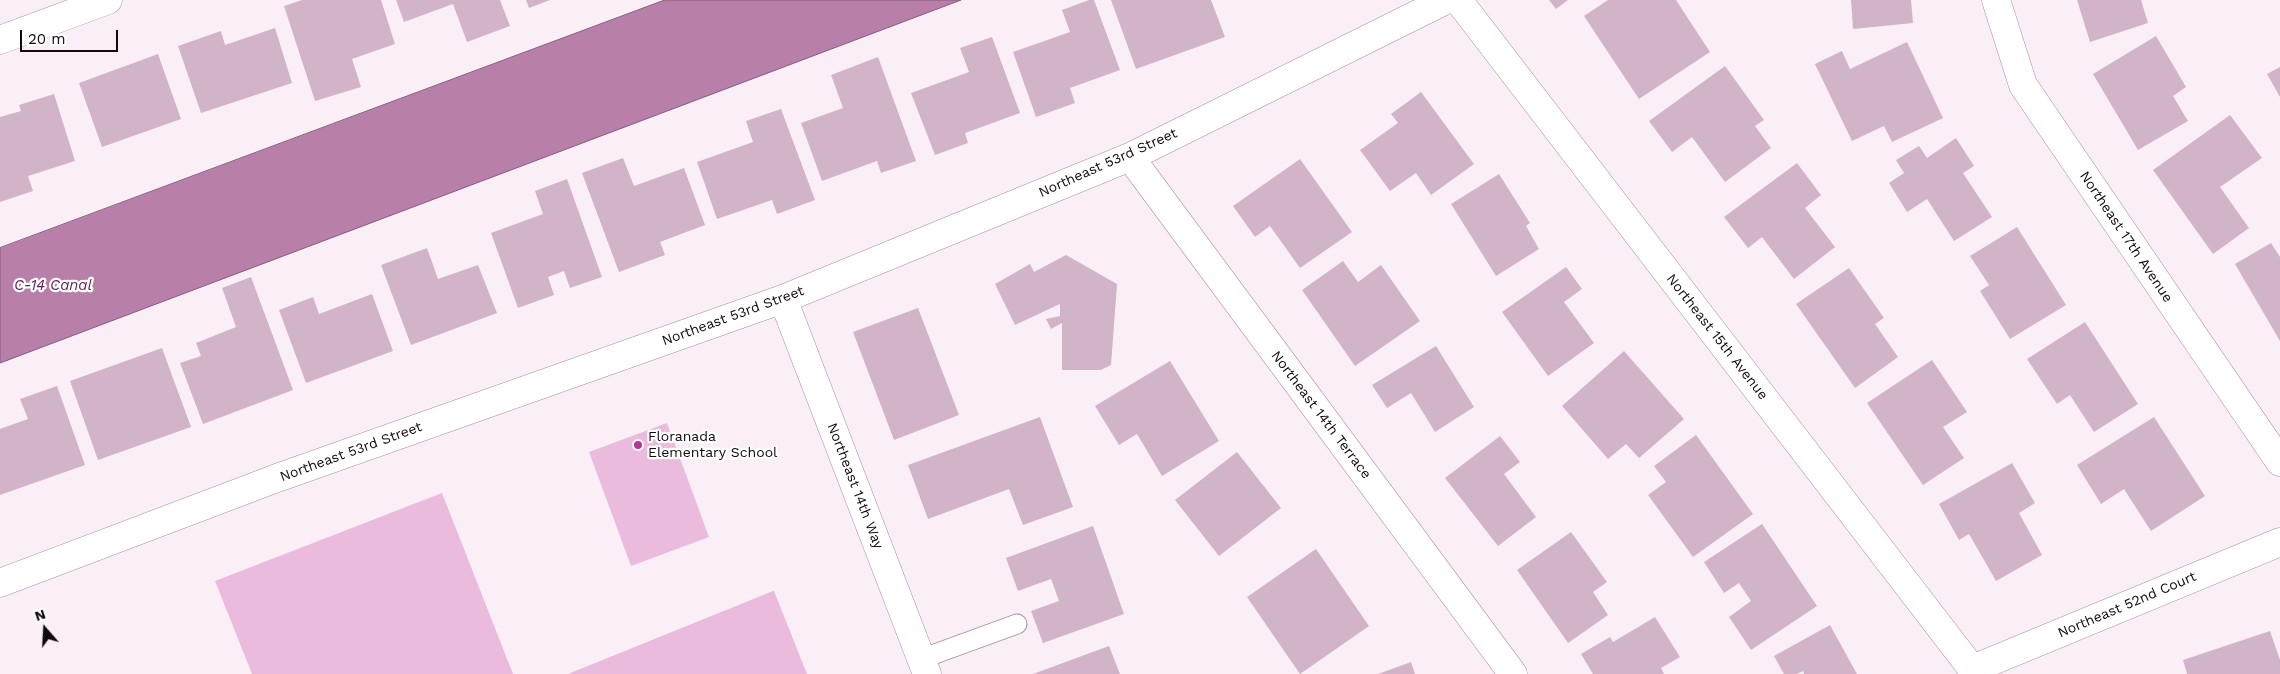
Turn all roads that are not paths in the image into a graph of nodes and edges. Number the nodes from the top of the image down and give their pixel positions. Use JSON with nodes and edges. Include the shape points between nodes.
{"nodes":[{"id":1,"x":108,"y":0,"type":"edge"},
{"id":2,"x":1446,"y":0,"type":"edge"},
{"id":3,"x":1458,"y":0,"type":"edge"},
{"id":4,"x":1996,"y":0,"type":"edge"},
{"id":5,"x":0,"y":40,"type":"edge"},
{"id":6,"x":1130,"y":157,"type":"junction"},
{"id":7,"x":782,"y":299,"type":"junction"},
{"id":8,"x":2280,"y":462,"type":"edge"},
{"id":9,"x":2280,"y":542,"type":"edge"},
{"id":10,"x":0,"y":584,"type":"edge"},
{"id":11,"x":1017,"y":624,"type":"dead end"},
{"id":12,"x":924,"y":667,"type":"edge"},
{"id":13,"x":1975,"y":671,"type":"edge"},
{"id":14,"x":1513,"y":674,"type":"edge"}],
"edges":[{"from":1,"to":5,"type":"street"},
{"from":2,"to":6,"type":"street","name":"Northeast 53rd Street"},
{"from":3,"to":13,"type":"street","name":"Northeast 15th Avenue"},
{"from":4,"to":8,"type":"street","name":"Northeast 17th Avenue","via":[[2023,85]]},
{"from":6,"to":7,"type":"street","name":"Northeast 53rd Street"},
{"from":6,"to":14,"type":"street","name":"Northeast 14th Terrace"},
{"from":7,"to":10,"type":"street","name":"Northeast 53rd Street","via":[[277,478]]},
{"from":7,"to":12,"type":"street","name":"Northeast 14th Way"},
{"from":9,"to":13,"type":"street","name":"Northeast 52nd Court"},
{"from":11,"to":12,"type":"lane"}]}
